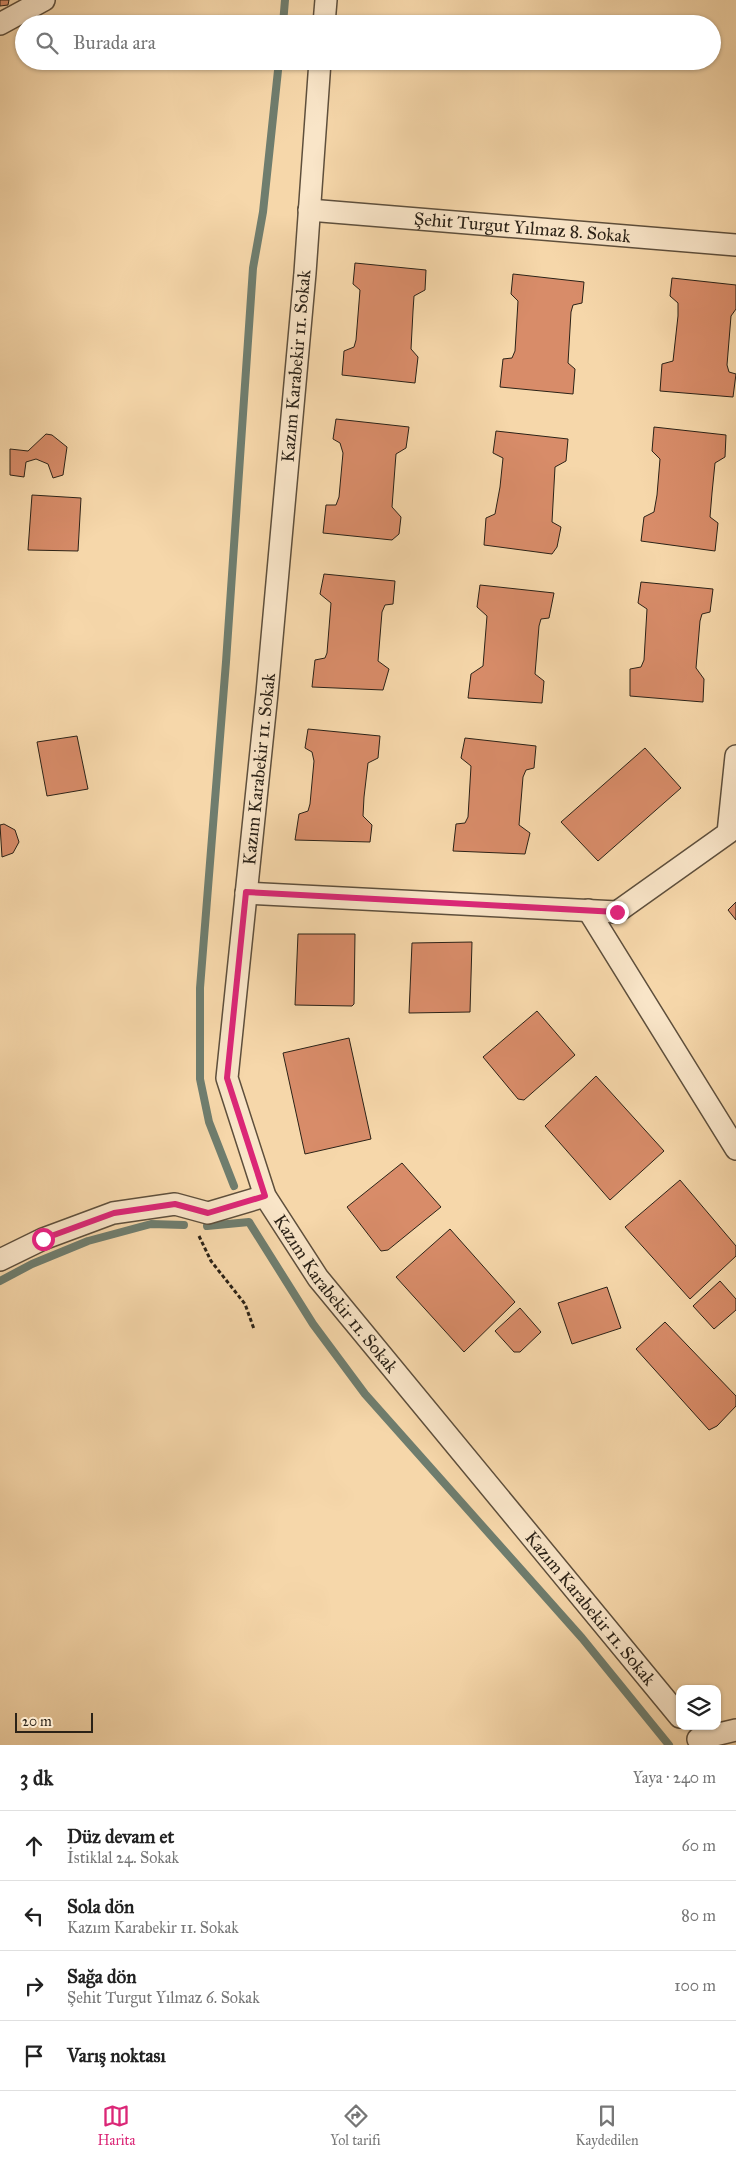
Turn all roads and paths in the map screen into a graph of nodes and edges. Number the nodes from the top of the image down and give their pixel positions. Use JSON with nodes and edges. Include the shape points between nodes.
{"nodes":[{"id":1,"x":44,"y":0,"type":"edge"},
{"id":2,"x":326,"y":0,"type":"edge"},
{"id":3,"x":16,"y":15,"type":"edge"},
{"id":4,"x":325,"y":15,"type":"edge"},
{"id":5,"x":15,"y":16,"type":"edge"},
{"id":6,"x":0,"y":24,"type":"edge"},
{"id":7,"x":319,"y":70,"type":"edge"},
{"id":8,"x":309,"y":210,"type":"junction"},
{"id":9,"x":736,"y":245,"type":"edge"},
{"id":10,"x":736,"y":756,"type":"edge"},
{"id":11,"x":732,"y":836,"type":"edge"},
{"id":12,"x":246,"y":892,"type":"junction"},
{"id":13,"x":588,"y":910,"type":"junction"},
{"id":14,"x":736,"y":1149,"type":"edge"},
{"id":15,"x":265,"y":1196,"type":"junction"},
{"id":16,"x":198,"y":1234,"type":"dead end"},
{"id":17,"x":0,"y":1260,"type":"edge"},
{"id":18,"x":254,"y":1329,"type":"dead end"},
{"id":19,"x":676,"y":1712,"type":"edge"},
{"id":20,"x":736,"y":1730,"type":"edge"},
{"id":21,"x":696,"y":1737,"type":"edge"}],
"edges":[{"from":1,"to":3,"type":"street"},
{"from":2,"to":4,"type":"street"},
{"from":5,"to":6,"type":"street"},
{"from":7,"to":8,"type":"street","name":"Kazım Karabekir 11. Sokak"},
{"from":8,"to":9,"type":"street","name":"Şehit Turgut Yılmaz 8. Sokak"},
{"from":8,"to":12,"type":"street","name":"Kazım Karabekir 11. Sokak"},
{"from":10,"to":11,"type":"street"},
{"from":11,"to":13,"type":"street","via":[[617,912]]},
{"from":12,"to":13,"type":"street"},
{"from":12,"to":15,"type":"street","name":"Kazım Karabekir 11. Sokak","via":[[227,1078]]},
{"from":13,"to":14,"type":"street"},
{"from":15,"to":17,"type":"street","via":[[208,1213],[175,1204],[114,1213],[43,1239]]},
{"from":15,"to":19,"type":"street","name":"Kazım Karabekir 11. Sokak","via":[[318,1278]]},
{"from":16,"to":18,"type":"path","via":[[211,1261],[245,1304]]},
{"from":20,"to":21,"type":"street"}]}
